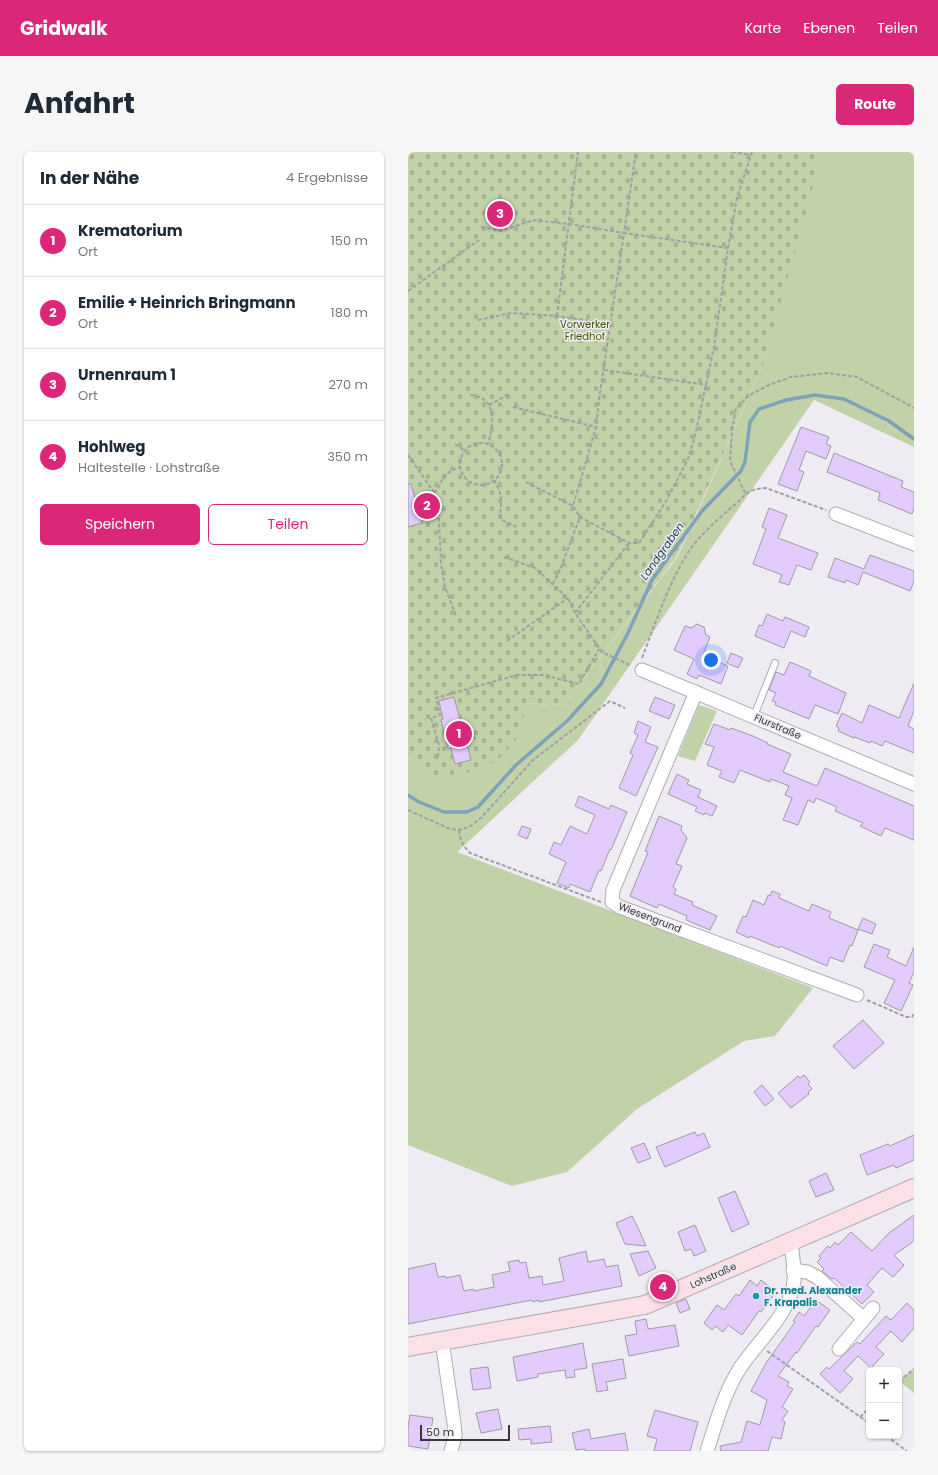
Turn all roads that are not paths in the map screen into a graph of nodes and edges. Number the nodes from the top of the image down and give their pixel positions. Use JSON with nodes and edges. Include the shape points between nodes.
{"nodes":[{"id":1,"x":836,"y":514,"type":"road end"},
{"id":2,"x":914,"y":544,"type":"edge"},
{"id":3,"x":774,"y":664,"type":"dead end"},
{"id":4,"x":641,"y":666,"type":"road end"},
{"id":5,"x":696,"y":692,"type":"junction"},
{"id":6,"x":754,"y":716,"type":"junction"},
{"id":7,"x":914,"y":784,"type":"edge"},
{"id":8,"x":856,"y":996,"type":"road end"},
{"id":9,"x":914,"y":1188,"type":"edge"},
{"id":10,"x":791,"y":1241,"type":"junction"},
{"id":11,"x":793,"y":1270,"type":"junction"},
{"id":12,"x":873,"y":1308,"type":"dead end"},
{"id":13,"x":864,"y":1319,"type":"junction"},
{"id":14,"x":442,"y":1341,"type":"junction"},
{"id":15,"x":408,"y":1347,"type":"edge"},
{"id":16,"x":839,"y":1349,"type":"dead end"},
{"id":17,"x":452,"y":1451,"type":"edge"},
{"id":18,"x":707,"y":1451,"type":"edge"}],
"edges":[{"from":1,"to":2,"type":"street"},
{"from":3,"to":6,"type":"lane"},
{"from":4,"to":5,"type":"street","name":"Flurstraße"},
{"from":5,"to":6,"type":"street","name":"Flurstraße"},
{"from":5,"to":8,"type":"street","name":"Wiesengrund","via":[[612,890],[612,902]]},
{"from":6,"to":7,"type":"street","name":"Flurstraße"},
{"from":9,"to":10,"type":"main road","name":"Lohstraße"},
{"from":10,"to":11,"type":"street"},
{"from":10,"to":14,"type":"main road","name":"Lohstraße","via":[[645,1305]]},
{"from":11,"to":13,"type":"street","via":[[817,1277]]},
{"from":11,"to":18,"type":"street","via":[[794,1281],[788,1303],[739,1369]]},
{"from":12,"to":13,"type":"street"},
{"from":13,"to":16,"type":"street"},
{"from":14,"to":15,"type":"main road","name":"Lohstraße"},
{"from":14,"to":17,"type":"street","via":[[454,1423]]}]}
